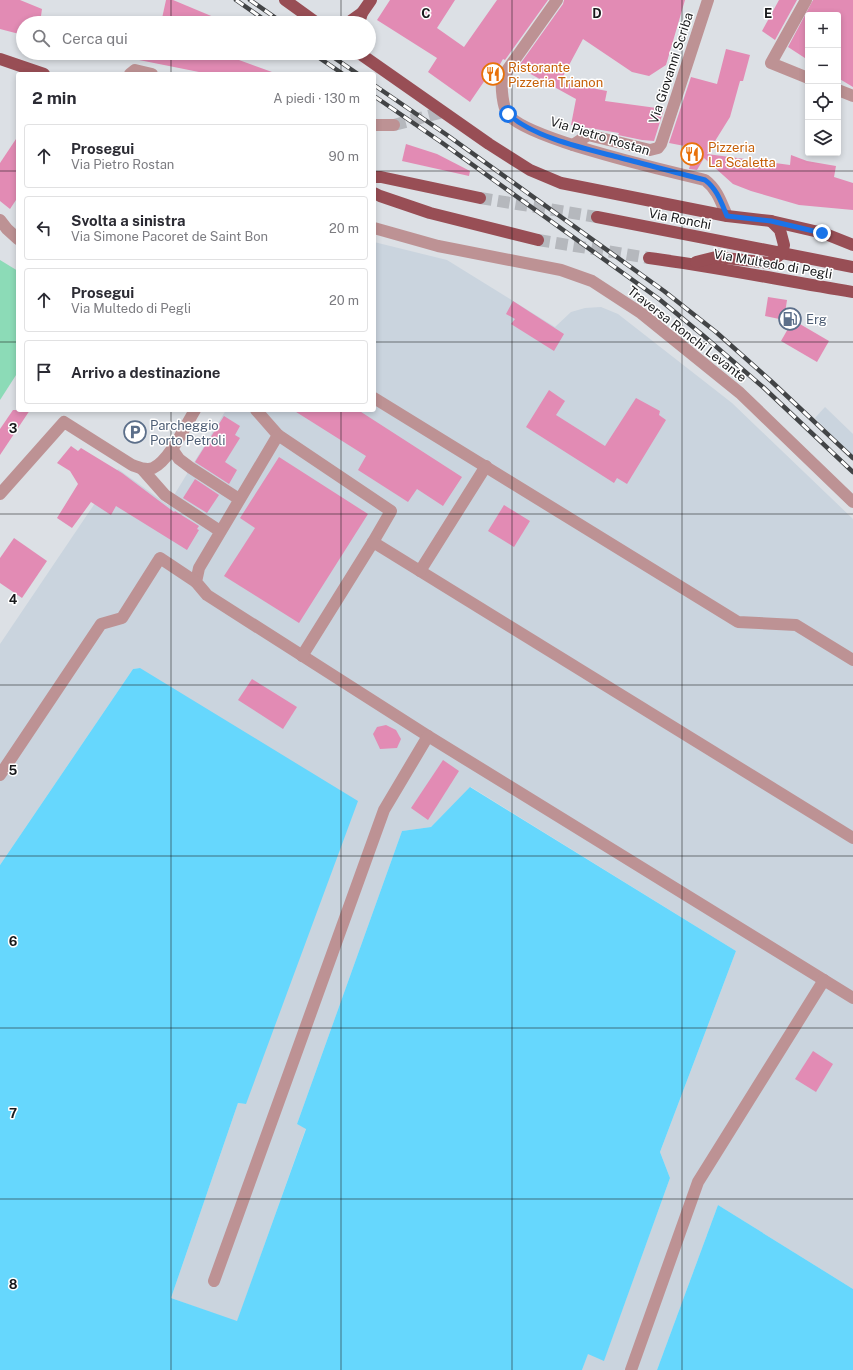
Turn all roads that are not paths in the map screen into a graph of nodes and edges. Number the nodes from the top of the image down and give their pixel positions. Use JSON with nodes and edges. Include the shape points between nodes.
{"nodes":[{"id":1,"x":284,"y":0,"type":"edge"},
{"id":2,"x":371,"y":0,"type":"edge"},
{"id":3,"x":557,"y":0,"type":"edge"},
{"id":4,"x":708,"y":0,"type":"edge"},
{"id":5,"x":806,"y":0,"type":"edge"},
{"id":6,"x":299,"y":10,"type":"junction"},
{"id":7,"x":307,"y":16,"type":"edge"},
{"id":8,"x":312,"y":16,"type":"edge"},
{"id":9,"x":362,"y":16,"type":"edge"},
{"id":10,"x":0,"y":59,"type":"edge"},
{"id":11,"x":368,"y":60,"type":"edge"},
{"id":12,"x":372,"y":60,"type":"edge"},
{"id":13,"x":378,"y":67,"type":"junction"},
{"id":14,"x":38,"y":72,"type":"edge"},
{"id":15,"x":132,"y":72,"type":"edge"},
{"id":16,"x":144,"y":72,"type":"edge"},
{"id":17,"x":805,"y":77,"type":"edge"},
{"id":18,"x":841,"y":91,"type":"edge"},
{"id":19,"x":853,"y":96,"type":"edge"},
{"id":20,"x":376,"y":125,"type":"edge"},
{"id":21,"x":394,"y":125,"type":"tunnel mouth"},
{"id":22,"x":573,"y":145,"type":"junction"},
{"id":23,"x":376,"y":176,"type":"edge"},
{"id":24,"x":376,"y":194,"type":"edge"},
{"id":25,"x":480,"y":198,"type":"tunnel mouth"},
{"id":26,"x":727,"y":216,"type":"junction"},
{"id":27,"x":597,"y":217,"type":"tunnel mouth"},
{"id":28,"x":0,"y":220,"type":"edge"},
{"id":29,"x":771,"y":221,"type":"junction"},
{"id":30,"x":376,"y":229,"type":"edge"},
{"id":31,"x":16,"y":237,"type":"edge"},
{"id":32,"x":538,"y":240,"type":"tunnel mouth"},
{"id":33,"x":853,"y":245,"type":"edge"},
{"id":34,"x":782,"y":253,"type":"junction"},
{"id":35,"x":649,"y":258,"type":"tunnel mouth"},
{"id":36,"x":689,"y":263,"type":"junction"},
{"id":37,"x":853,"y":267,"type":"edge"},
{"id":38,"x":853,"y":292,"type":"edge"},
{"id":39,"x":376,"y":399,"type":"edge"},
{"id":40,"x":194,"y":412,"type":"edge"},
{"id":41,"x":258,"y":412,"type":"edge"},
{"id":42,"x":278,"y":435,"type":"junction"},
{"id":43,"x":172,"y":449,"type":"junction"},
{"id":44,"x":486,"y":466,"type":"junction"},
{"id":45,"x":142,"y":469,"type":"junction"},
{"id":46,"x":0,"y":494,"type":"edge"},
{"id":47,"x":239,"y":499,"type":"junction"},
{"id":48,"x":853,"y":502,"type":"edge"},
{"id":49,"x":220,"y":532,"type":"junction"},
{"id":50,"x":373,"y":542,"type":"junction"},
{"id":51,"x":420,"y":571,"type":"junction"},
{"id":52,"x":196,"y":582,"type":"junction"},
{"id":53,"x":302,"y":656,"type":"junction"},
{"id":54,"x":853,"y":660,"type":"edge"},
{"id":55,"x":428,"y":736,"type":"junction"},
{"id":56,"x":0,"y":775,"type":"edge"},
{"id":57,"x":853,"y":838,"type":"edge"},
{"id":58,"x":824,"y":980,"type":"junction"},
{"id":59,"x":853,"y":998,"type":"edge"},
{"id":60,"x":214,"y":1281,"type":"dead end"},
{"id":61,"x":631,"y":1370,"type":"edge"}],
"edges":[{"from":1,"to":6,"type":"main road"},
{"from":2,"to":9,"type":"main road"},
{"from":3,"to":22,"type":"street","name":"Via Pietro Rostan","via":[[502,80],[503,100],[508,114],[516,122]]},
{"from":4,"to":22,"type":"street","name":"Via Giovanni Scriba","via":[[658,148],[650,150],[588,135]]},
{"from":5,"to":17,"type":"street","via":[[771,63]]},
{"from":6,"to":7,"type":"main road"},
{"from":6,"to":8,"type":"main road"},
{"from":10,"to":14,"type":"main road"},
{"from":11,"to":13,"type":"main road"},
{"from":12,"to":13,"type":"main road"},
{"from":13,"to":26,"type":"main road","via":[[530,170],[561,182]]},
{"from":15,"to":16,"type":"street"},
{"from":18,"to":19,"type":"street"},
{"from":20,"to":21,"type":"street"},
{"from":22,"to":26,"type":"street","name":"Via Pietro Rostan","via":[[705,180],[718,195]]},
{"from":23,"to":25,"type":"main road"},
{"from":24,"to":32,"type":"main road","via":[[430,213]]},
{"from":26,"to":29,"type":"main road"},
{"from":27,"to":34,"type":"main road","name":"Via Ronchi"},
{"from":28,"to":31,"type":"street"},
{"from":29,"to":33,"type":"main road","via":[[822,233]]},
{"from":29,"to":34,"type":"main road","name":"Via Multedo di Pegli","via":[[780,230],[784,245]]},
{"from":30,"to":48,"type":"street","name":"Traversa Ronchi Levante","via":[[438,246],[561,270],[592,281],[641,312],[740,393]]},
{"from":34,"to":36,"type":"main road","name":"Via Multedo di Pegli","via":[[770,263],[716,257]]},
{"from":34,"to":37,"type":"main road","name":"Via Multedo di Pegli"},
{"from":35,"to":36,"type":"main road","name":"Via Multedo di Pegli"},
{"from":36,"to":38,"type":"main road","name":"Via Multedo di Pegli"},
{"from":39,"to":44,"type":"street"},
{"from":40,"to":43,"type":"street"},
{"from":41,"to":42,"type":"street"},
{"from":42,"to":47,"type":"street"},
{"from":42,"to":50,"type":"street","via":[[391,511]]},
{"from":43,"to":45,"type":"street","via":[[152,469]]},
{"from":43,"to":47,"type":"street","via":[[179,459],[191,468]]},
{"from":44,"to":51,"type":"street"},
{"from":44,"to":54,"type":"street","via":[[738,622],[796,625]]},
{"from":45,"to":46,"type":"street","via":[[64,422]]},
{"from":45,"to":49,"type":"street","via":[[166,495]]},
{"from":47,"to":49,"type":"street"},
{"from":49,"to":52,"type":"street","via":[[199,568]]},
{"from":50,"to":51,"type":"street"},
{"from":50,"to":53,"type":"street"},
{"from":51,"to":57,"type":"street"},
{"from":52,"to":53,"type":"street","via":[[207,595]]},
{"from":52,"to":56,"type":"street","via":[[160,558],[122,618],[101,624]]},
{"from":53,"to":55,"type":"street"},
{"from":55,"to":58,"type":"street"},
{"from":55,"to":60,"type":"street","via":[[384,810]]},
{"from":58,"to":59,"type":"street"},
{"from":58,"to":61,"type":"street","via":[[698,1182]]}]}
